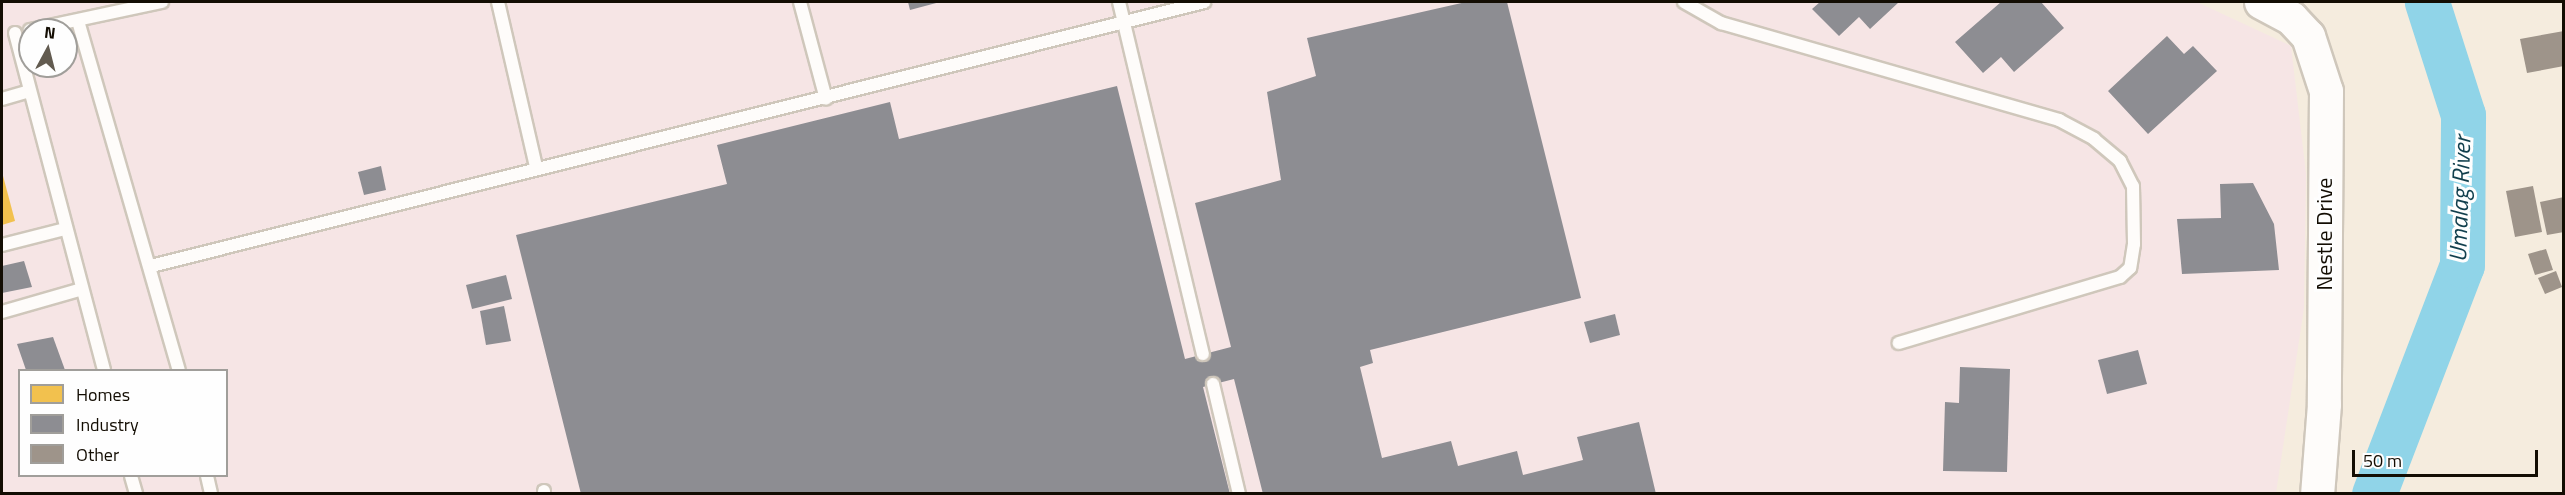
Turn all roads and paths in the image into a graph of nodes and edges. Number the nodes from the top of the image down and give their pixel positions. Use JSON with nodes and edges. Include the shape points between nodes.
{"nodes":[{"id":1,"x":162,"y":2,"type":"edge"},
{"id":2,"x":498,"y":2,"type":"edge"},
{"id":3,"x":800,"y":2,"type":"edge"},
{"id":4,"x":1119,"y":2,"type":"edge"},
{"id":5,"x":1204,"y":2,"type":"edge"},
{"id":6,"x":1684,"y":2,"type":"edge"},
{"id":7,"x":2261,"y":2,"type":"edge"},
{"id":8,"x":78,"y":21,"type":"joint"},
{"id":9,"x":1125,"y":21,"type":"junction"},
{"id":10,"x":18,"y":32,"type":"edge"},
{"id":11,"x":15,"y":33,"type":"junction"},
{"id":12,"x":2,"y":36,"type":"edge"},
{"id":13,"x":27,"y":92,"type":"junction"},
{"id":14,"x":2,"y":99,"type":"edge"},
{"id":15,"x":826,"y":99,"type":"junction"},
{"id":16,"x":536,"y":166,"type":"junction"},
{"id":17,"x":65,"y":229,"type":"junction"},
{"id":18,"x":2,"y":245,"type":"edge"},
{"id":19,"x":151,"y":266,"type":"junction"},
{"id":20,"x":82,"y":289,"type":"junction"},
{"id":21,"x":2,"y":312,"type":"edge"},
{"id":22,"x":1899,"y":343,"type":"dead end"},
{"id":23,"x":1203,"y":354,"type":"dead end"},
{"id":24,"x":104,"y":369,"type":"edge"},
{"id":25,"x":179,"y":369,"type":"edge"},
{"id":26,"x":1213,"y":384,"type":"dead end"},
{"id":27,"x":131,"y":477,"type":"edge"},
{"id":28,"x":207,"y":477,"type":"edge"},
{"id":29,"x":136,"y":494,"type":"edge"},
{"id":30,"x":211,"y":494,"type":"edge"},
{"id":31,"x":1239,"y":494,"type":"edge"},
{"id":32,"x":2317,"y":494,"type":"edge"}],
"edges":[{"from":1,"to":8,"type":"lane"},
{"from":2,"to":16,"type":"lane"},
{"from":3,"to":15,"type":"lane"},
{"from":4,"to":9,"type":"lane"},
{"from":5,"to":9,"type":"lane"},
{"from":6,"to":22,"type":"lane","via":[[1721,23],[2058,120],[2094,139],[2120,161],[2133,186],[2134,244],[2130,268],[2120,277]]},
{"from":7,"to":32,"type":"street","name":"Nestle Drive","via":[[2290,18],[2308,36],[2326,91],[2324,404]]},
{"from":8,"to":19,"type":"lane"},
{"from":9,"to":15,"type":"lane"},
{"from":9,"to":23,"type":"lane"},
{"from":10,"to":11,"type":"lane"},
{"from":11,"to":12,"type":"lane"},
{"from":11,"to":13,"type":"lane"},
{"from":13,"to":14,"type":"lane"},
{"from":13,"to":17,"type":"lane"},
{"from":15,"to":16,"type":"lane"},
{"from":16,"to":19,"type":"lane"},
{"from":17,"to":18,"type":"lane"},
{"from":17,"to":20,"type":"lane"},
{"from":19,"to":25,"type":"lane"},
{"from":20,"to":21,"type":"lane"},
{"from":20,"to":24,"type":"lane"},
{"from":26,"to":31,"type":"lane"},
{"from":27,"to":29,"type":"lane"},
{"from":28,"to":30,"type":"lane"}]}
